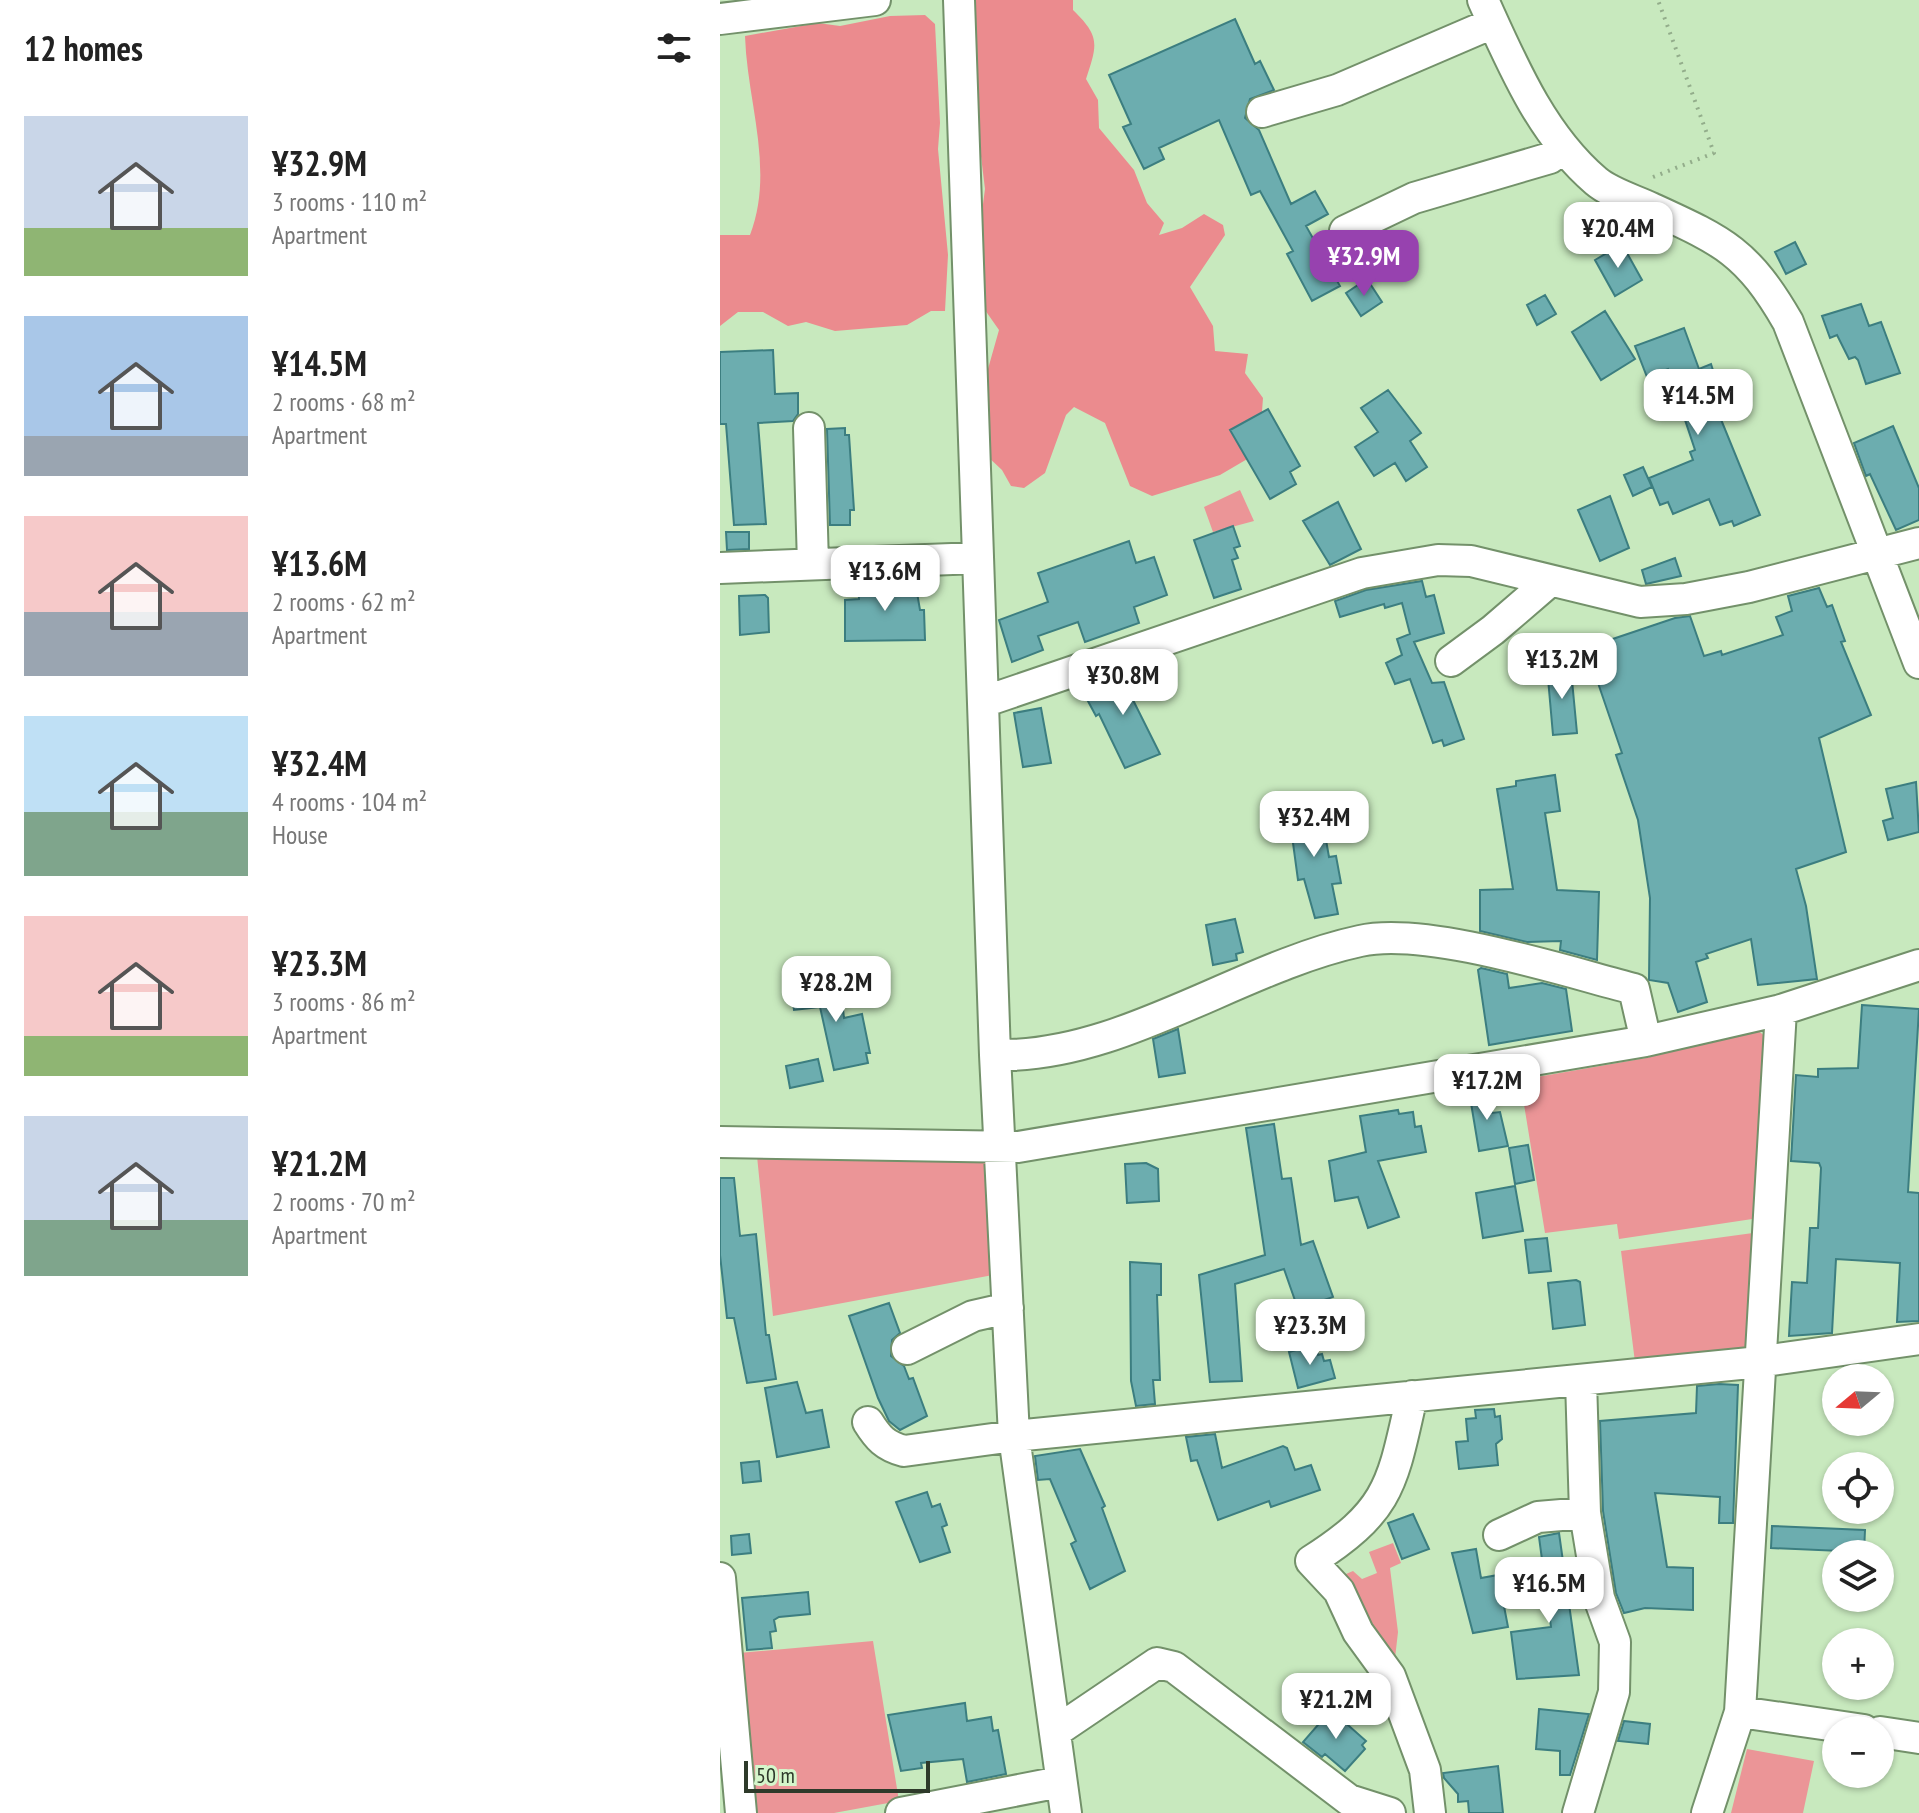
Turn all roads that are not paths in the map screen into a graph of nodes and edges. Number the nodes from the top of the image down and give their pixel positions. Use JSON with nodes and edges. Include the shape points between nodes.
{"nodes":[{"id":1,"x":875,"y":0,"type":"edge"},
{"id":2,"x":959,"y":0,"type":"edge"},
{"id":3,"x":1488,"y":11,"type":"edge"},
{"id":4,"x":720,"y":19,"type":"edge"},
{"id":5,"x":1262,"y":112,"type":"dead end"},
{"id":6,"x":1563,"y":147,"type":"junction"},
{"id":7,"x":1345,"y":231,"type":"dead end"},
{"id":8,"x":809,"y":428,"type":"dead end"},
{"id":9,"x":1919,"y":543,"type":"edge"},
{"id":10,"x":1879,"y":553,"type":"junction"},
{"id":11,"x":978,"y":558,"type":"junction"},
{"id":12,"x":813,"y":564,"type":"junction"},
{"id":13,"x":720,"y":568,"type":"edge"},
{"id":14,"x":1550,"y":581,"type":"junction"},
{"id":15,"x":1451,"y":661,"type":"dead end"},
{"id":16,"x":1919,"y":663,"type":"edge"},
{"id":17,"x":983,"y":702,"type":"junction"},
{"id":18,"x":1919,"y":965,"type":"edge"},
{"id":19,"x":1781,"y":1010,"type":"junction"},
{"id":20,"x":1646,"y":1041,"type":"junction"},
{"id":21,"x":995,"y":1055,"type":"junction"},
{"id":22,"x":720,"y":1142,"type":"edge"},
{"id":23,"x":1001,"y":1147,"type":"junction"},
{"id":24,"x":1008,"y":1308,"type":"junction"},
{"id":25,"x":1919,"y":1339,"type":"edge"},
{"id":26,"x":907,"y":1349,"type":"dead end"},
{"id":27,"x":1762,"y":1361,"type":"junction"},
{"id":28,"x":1581,"y":1380,"type":"junction"},
{"id":29,"x":1412,"y":1396,"type":"junction"},
{"id":30,"x":868,"y":1422,"type":"dead end"},
{"id":31,"x":1014,"y":1436,"type":"junction"},
{"id":32,"x":1585,"y":1513,"type":"junction"},
{"id":33,"x":1499,"y":1535,"type":"dead end"},
{"id":34,"x":720,"y":1578,"type":"edge"},
{"id":35,"x":1740,"y":1712,"type":"junction"},
{"id":36,"x":1822,"y":1724,"type":"edge"},
{"id":37,"x":1055,"y":1732,"type":"junction"},
{"id":38,"x":1894,"y":1734,"type":"edge"},
{"id":39,"x":1919,"y":1738,"type":"edge"},
{"id":40,"x":1060,"y":1782,"type":"junction"},
{"id":41,"x":741,"y":1813,"type":"edge"},
{"id":42,"x":901,"y":1813,"type":"edge"},
{"id":43,"x":1066,"y":1813,"type":"edge"},
{"id":44,"x":1390,"y":1813,"type":"edge"},
{"id":45,"x":1430,"y":1813,"type":"edge"},
{"id":46,"x":1578,"y":1813,"type":"edge"},
{"id":47,"x":1707,"y":1813,"type":"edge"}],
"edges":[{"from":1,"to":4,"type":"street"},
{"from":2,"to":11,"type":"street"},
{"from":3,"to":5,"type":"street","via":[[1337,90]]},
{"from":3,"to":6,"type":"street","via":[[1527,95]]},
{"from":6,"to":7,"type":"street","via":[[1550,158],[1414,198]]},
{"from":6,"to":10,"type":"street","via":[[1598,183],[1714,236],[1768,288],[1788,322]]},
{"from":8,"to":12,"type":"street"},
{"from":9,"to":10,"type":"street"},
{"from":10,"to":14,"type":"street","via":[[1686,599],[1640,602]]},
{"from":10,"to":16,"type":"street"},
{"from":11,"to":12,"type":"street"},
{"from":11,"to":17,"type":"street"},
{"from":12,"to":13,"type":"street"},
{"from":14,"to":15,"type":"street"},
{"from":14,"to":17,"type":"street","via":[[1471,561],[1438,560],[1362,573]]},
{"from":17,"to":21,"type":"street"},
{"from":18,"to":19,"type":"street"},
{"from":19,"to":20,"type":"street"},
{"from":19,"to":27,"type":"street"},
{"from":20,"to":21,"type":"street","via":[[1634,989],[1415,938],[1361,940],[1266,971],[1094,1041]]},
{"from":20,"to":23,"type":"street"},
{"from":21,"to":23,"type":"street"},
{"from":22,"to":23,"type":"street"},
{"from":23,"to":24,"type":"street"},
{"from":24,"to":26,"type":"street","via":[[973,1316]]},
{"from":24,"to":31,"type":"street"},
{"from":25,"to":27,"type":"street"},
{"from":27,"to":28,"type":"street"},
{"from":27,"to":35,"type":"street"},
{"from":28,"to":29,"type":"street"},
{"from":28,"to":32,"type":"street"},
{"from":29,"to":31,"type":"street"},
{"from":29,"to":45,"type":"street","via":[[1381,1502],[1344,1540],[1311,1561],[1339,1591],[1358,1632],[1390,1676],[1425,1770]]},
{"from":30,"to":31,"type":"street","via":[[879,1439],[904,1451]]},
{"from":31,"to":37,"type":"street"},
{"from":32,"to":33,"type":"street","via":[[1538,1517]]},
{"from":32,"to":46,"type":"street","via":[[1599,1598],[1615,1642],[1614,1692]]},
{"from":34,"to":41,"type":"street"},
{"from":35,"to":36,"type":"street"},
{"from":35,"to":47,"type":"street"},
{"from":37,"to":40,"type":"street"},
{"from":37,"to":44,"type":"street","via":[[1157,1663],[1174,1667],[1349,1800]]},
{"from":38,"to":39,"type":"street"},
{"from":40,"to":42,"type":"street"},
{"from":40,"to":43,"type":"street"}]}
